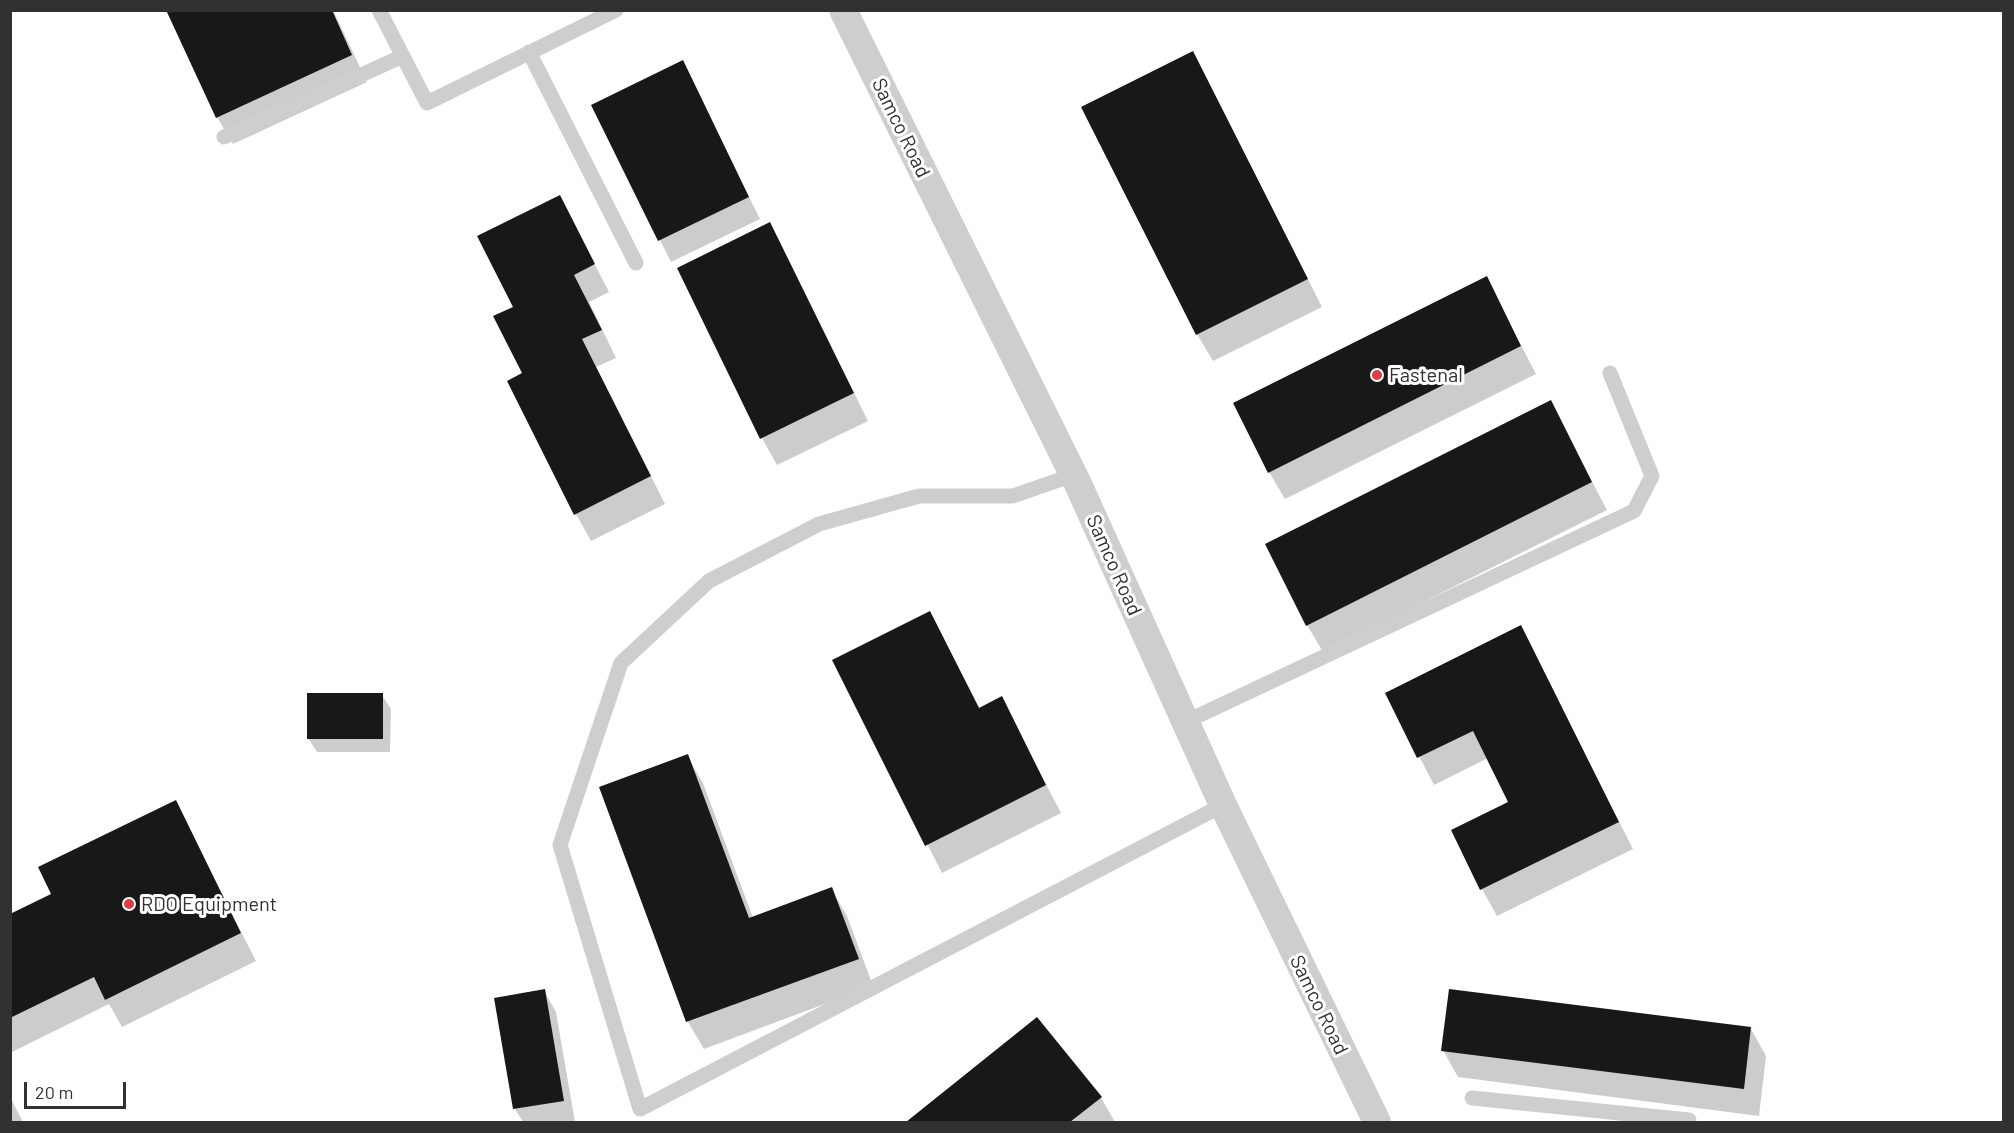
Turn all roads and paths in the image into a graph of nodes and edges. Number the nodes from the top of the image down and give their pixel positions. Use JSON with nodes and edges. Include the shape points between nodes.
{"nodes":[{"id":1,"x":379,"y":10,"type":"edge"},
{"id":2,"x":616,"y":10,"type":"edge"},
{"id":3,"x":843,"y":10,"type":"edge"},
{"id":4,"x":529,"y":52,"type":"junction"},
{"id":5,"x":403,"y":56,"type":"junction"},
{"id":6,"x":224,"y":137,"type":"dead end"},
{"id":7,"x":636,"y":263,"type":"dead end"},
{"id":8,"x":1611,"y":373,"type":"dead end"},
{"id":9,"x":1073,"y":475,"type":"junction"},
{"id":10,"x":1185,"y":722,"type":"junction"},
{"id":11,"x":1223,"y":805,"type":"junction"},
{"id":12,"x":1472,"y":1098,"type":"dead end"},
{"id":13,"x":1592,"y":1116,"type":"edge"},
{"id":14,"x":1689,"y":1120,"type":"dead end"},
{"id":15,"x":1377,"y":1122,"type":"edge"}],
"edges":[{"from":1,"to":5,"type":"lane"},
{"from":2,"to":4,"type":"lane"},
{"from":3,"to":9,"type":"street","name":"Samco Road"},
{"from":4,"to":5,"type":"lane","via":[[427,103]]},
{"from":4,"to":7,"type":"lane"},
{"from":5,"to":6,"type":"lane"},
{"from":8,"to":10,"type":"lane","via":[[1652,476],[1634,512]]},
{"from":9,"to":10,"type":"street","name":"Samco Road"},
{"from":9,"to":11,"type":"lane","via":[[1013,496],[919,496],[819,524],[709,581],[621,663],[560,845],[640,1109]]},
{"from":10,"to":11,"type":"street","name":"Samco Road"},
{"from":11,"to":15,"type":"street","name":"Samco Road"},
{"from":12,"to":13,"type":"lane"},
{"from":13,"to":14,"type":"lane"}]}
